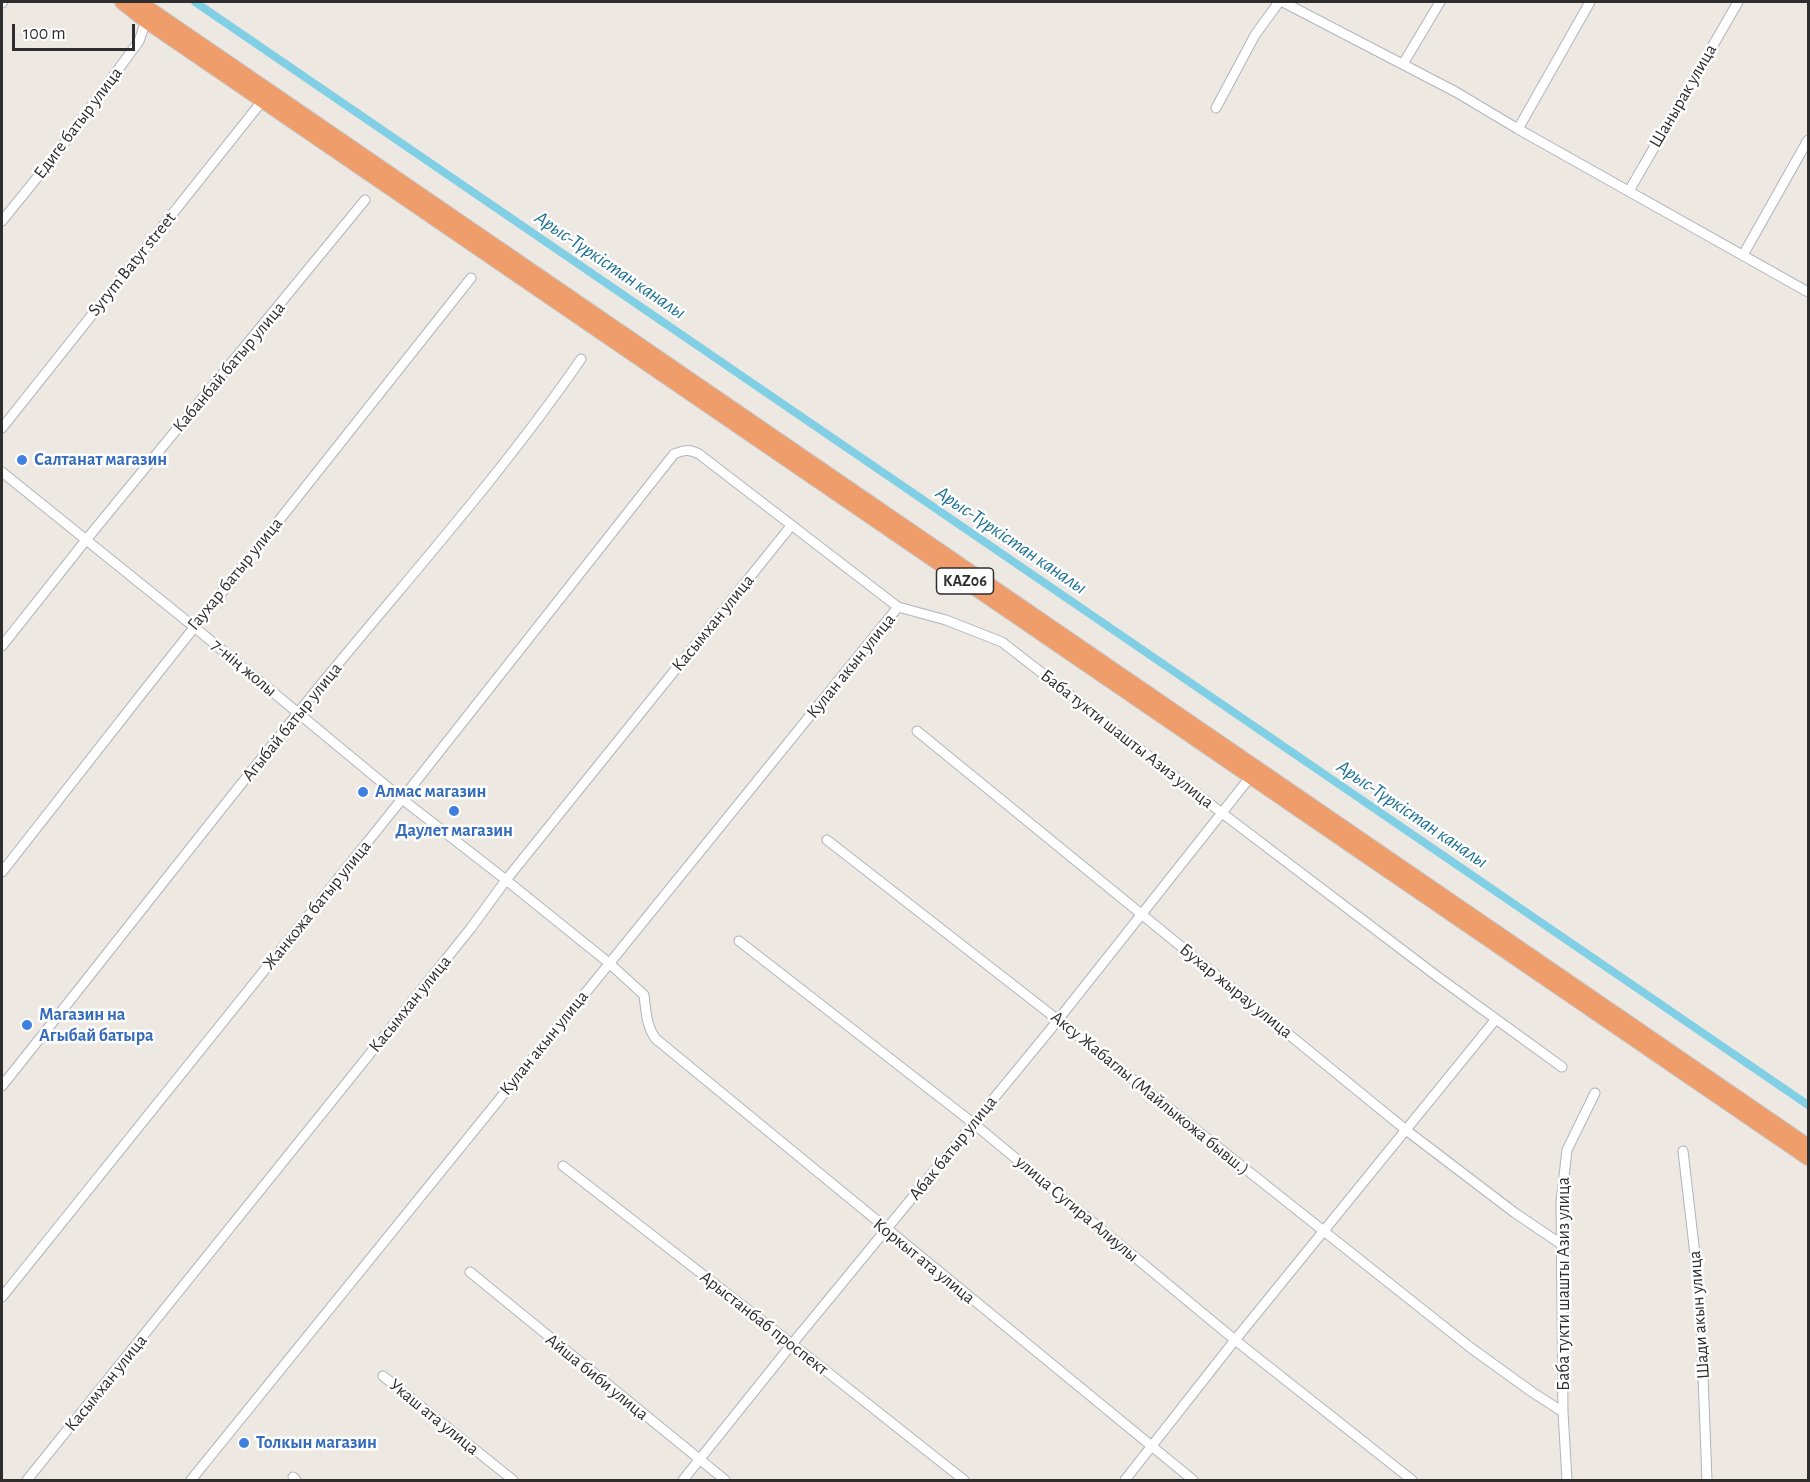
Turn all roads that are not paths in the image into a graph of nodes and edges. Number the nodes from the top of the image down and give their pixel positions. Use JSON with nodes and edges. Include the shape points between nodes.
{"nodes":[{"id":1,"x":122,"y":2,"type":"edge"},
{"id":2,"x":139,"y":2,"type":"edge"},
{"id":3,"x":1281,"y":2,"type":"edge"},
{"id":4,"x":1440,"y":2,"type":"edge"},
{"id":5,"x":1590,"y":2,"type":"edge"},
{"id":6,"x":1738,"y":2,"type":"edge"},
{"id":7,"x":146,"y":21,"type":"junction"},
{"id":8,"x":1403,"y":64,"type":"junction"},
{"id":9,"x":263,"y":100,"type":"junction"},
{"id":10,"x":1216,"y":108,"type":"dead end"},
{"id":11,"x":1518,"y":129,"type":"junction"},
{"id":12,"x":1809,"y":140,"type":"edge"},
{"id":13,"x":1629,"y":191,"type":"junction"},
{"id":14,"x":365,"y":200,"type":"dead end"},
{"id":15,"x":2,"y":221,"type":"edge"},
{"id":16,"x":1743,"y":255,"type":"junction"},
{"id":17,"x":471,"y":278,"type":"dead end"},
{"id":18,"x":1809,"y":292,"type":"edge"},
{"id":19,"x":580,"y":359,"type":"dead end"},
{"id":20,"x":2,"y":428,"type":"edge"},
{"id":21,"x":674,"y":454,"type":"joint"},
{"id":22,"x":2,"y":472,"type":"edge"},
{"id":23,"x":791,"y":526,"type":"junction"},
{"id":24,"x":86,"y":540,"type":"junction"},
{"id":25,"x":898,"y":607,"type":"junction"},
{"id":26,"x":193,"y":626,"type":"junction"},
{"id":27,"x":2,"y":646,"type":"edge"},
{"id":28,"x":298,"y":713,"type":"junction"},
{"id":29,"x":917,"y":731,"type":"dead end"},
{"id":30,"x":1251,"y":776,"type":"junction"},
{"id":31,"x":402,"y":799,"type":"junction"},
{"id":32,"x":1222,"y":813,"type":"junction"},
{"id":33,"x":827,"y":840,"type":"dead end"},
{"id":34,"x":2,"y":872,"type":"edge"},
{"id":35,"x":506,"y":880,"type":"junction"},
{"id":36,"x":1141,"y":913,"type":"junction"},
{"id":37,"x":739,"y":941,"type":"dead end"},
{"id":38,"x":609,"y":963,"type":"junction"},
{"id":39,"x":1496,"y":1019,"type":"junction"},
{"id":40,"x":1058,"y":1020,"type":"junction"},
{"id":41,"x":656,"y":1039,"type":"joint"},
{"id":42,"x":1562,"y":1067,"type":"dead end"},
{"id":43,"x":2,"y":1086,"type":"edge"},
{"id":44,"x":1595,"y":1093,"type":"dead end"},
{"id":45,"x":973,"y":1123,"type":"junction"},
{"id":46,"x":1406,"y":1130,"type":"junction"},
{"id":47,"x":1809,"y":1146,"type":"edge"},
{"id":48,"x":1683,"y":1151,"type":"dead end"},
{"id":49,"x":1809,"y":1158,"type":"edge"},
{"id":50,"x":563,"y":1166,"type":"dead end"},
{"id":51,"x":886,"y":1230,"type":"junction"},
{"id":52,"x":1323,"y":1232,"type":"junction"},
{"id":53,"x":1561,"y":1244,"type":"junction"},
{"id":54,"x":470,"y":1272,"type":"dead end"},
{"id":55,"x":2,"y":1297,"type":"edge"},
{"id":56,"x":1236,"y":1340,"type":"junction"},
{"id":57,"x":792,"y":1344,"type":"junction"},
{"id":58,"x":383,"y":1376,"type":"dead end"},
{"id":59,"x":1563,"y":1412,"type":"junction"},
{"id":60,"x":1151,"y":1448,"type":"junction"},
{"id":61,"x":700,"y":1460,"type":"junction"},
{"id":62,"x":27,"y":1480,"type":"edge"},
{"id":63,"x":191,"y":1480,"type":"edge"},
{"id":64,"x":513,"y":1480,"type":"edge"},
{"id":65,"x":683,"y":1480,"type":"edge"},
{"id":66,"x":725,"y":1480,"type":"edge"},
{"id":67,"x":964,"y":1480,"type":"edge"},
{"id":68,"x":1125,"y":1480,"type":"edge"},
{"id":69,"x":1193,"y":1480,"type":"edge"},
{"id":70,"x":1412,"y":1480,"type":"edge"},
{"id":71,"x":1567,"y":1480,"type":"edge"},
{"id":72,"x":1707,"y":1480,"type":"edge"}],
"edges":[{"from":1,"to":7,"type":"highway","number":"KАZ06"},
{"from":2,"to":47,"type":"highway","number":"KАZ06"},
{"from":3,"to":8,"type":"street"},
{"from":3,"to":10,"type":"street","via":[[1255,35]]},
{"from":4,"to":8,"type":"street"},
{"from":5,"to":11,"type":"street"},
{"from":6,"to":13,"type":"street","name":"Шанырак улица"},
{"from":7,"to":9,"type":"highway","number":"KАZ06"},
{"from":7,"to":15,"type":"street","name":"Едиге батыр улица","via":[[139,41]]},
{"from":8,"to":11,"type":"street"},
{"from":9,"to":20,"type":"street","name":"Syrym Batyr street"},
{"from":9,"to":30,"type":"highway","number":"KАZ06"},
{"from":11,"to":13,"type":"street"},
{"from":12,"to":16,"type":"street"},
{"from":13,"to":16,"type":"street"},
{"from":14,"to":24,"type":"street","name":"Кабанбай батыр улица"},
{"from":16,"to":18,"type":"street"},
{"from":17,"to":26,"type":"street","name":"Гаухар батыр улица"},
{"from":19,"to":28,"type":"street","name":"Агыбай батыр улица","via":[[545,410]]},
{"from":21,"to":23,"type":"street","name":"Баба тукти шашты Азиз улица","via":[[691,450],[699,454]]},
{"from":21,"to":31,"type":"street","name":"Жанкожа батыр улица"},
{"from":22,"to":24,"type":"street","name":"7-нің жолы"},
{"from":23,"to":25,"type":"street","name":"Баба тукти шашты Азиз улица"},
{"from":23,"to":35,"type":"street","name":"Касымхан улица"},
{"from":24,"to":26,"type":"street","name":"7-нің жолы"},
{"from":24,"to":27,"type":"street","name":"Кабанбай батыр улица"},
{"from":25,"to":32,"type":"street","name":"Баба тукти шашты Азиз улица","via":[[1002,642]]},
{"from":25,"to":38,"type":"street","name":"Кулан акын улица"},
{"from":26,"to":28,"type":"street","name":"7-нің жолы"},
{"from":26,"to":34,"type":"street","name":"Гаухар батыр улица"},
{"from":28,"to":31,"type":"street","name":"7-нің жолы"},
{"from":28,"to":43,"type":"street","name":"Агыбай батыр улица"},
{"from":29,"to":36,"type":"street","name":"Бухар жырау улица"},
{"from":30,"to":32,"type":"street","name":"Абак батыр улица"},
{"from":30,"to":49,"type":"highway","number":"KАZ06"},
{"from":31,"to":35,"type":"street","name":"7-нің жолы"},
{"from":31,"to":55,"type":"street","name":"Жанкожа батыр улица"},
{"from":32,"to":36,"type":"street","name":"Абак батыр улица"},
{"from":32,"to":39,"type":"street","name":"Баба тукти шашты Азиз улица"},
{"from":33,"to":40,"type":"street","name":"Аксу Жабаглы (Майлыкожа бывш.)"},
{"from":35,"to":38,"type":"street","name":"7-нің жолы"},
{"from":35,"to":62,"type":"street","name":"Касымхан улица"},
{"from":36,"to":40,"type":"street","name":"Абак батыр улица"},
{"from":36,"to":46,"type":"street","name":"Бухар жырау улица"},
{"from":37,"to":45,"type":"street","name":"улица Сугира Алиулы"},
{"from":38,"to":41,"type":"street","name":"7-нің жолы","via":[[645,995],[646,1017]]},
{"from":38,"to":63,"type":"street","name":"Кулан акын улица"},
{"from":39,"to":42,"type":"street","name":"Баба тукти шашты Азиз улица"},
{"from":39,"to":46,"type":"street"},
{"from":40,"to":45,"type":"street","name":"Абак батыр улица"},
{"from":40,"to":52,"type":"street","name":"Аксу Жабаглы (Майлыкожа бывш.)"},
{"from":41,"to":51,"type":"street","name":"Коркыт ата улица"},
{"from":44,"to":53,"type":"street","name":"Баба тукти шашты Азиз улица","via":[[1567,1150]]},
{"from":45,"to":51,"type":"street","name":"Абак батыр улица"},
{"from":45,"to":56,"type":"street","name":"улица Сугира Алиулы"},
{"from":46,"to":52,"type":"street"},
{"from":46,"to":53,"type":"street","name":"Бухар жырау улица"},
{"from":48,"to":72,"type":"street","name":"Шади акын улица","via":[[1701,1298]]},
{"from":50,"to":57,"type":"street","name":"Арыстанбаб проспект"},
{"from":51,"to":57,"type":"street","name":"Абак батыр улица"},
{"from":51,"to":60,"type":"street","name":"Коркыт ата улица"},
{"from":52,"to":56,"type":"street"},
{"from":52,"to":59,"type":"street","name":"Аксу Жабаглы (Майлыкожа бывш.)","via":[[1471,1348]]},
{"from":53,"to":59,"type":"street","name":"Баба тукти шашты Азиз улица"},
{"from":54,"to":61,"type":"street","name":"Айша биби улица"},
{"from":56,"to":60,"type":"street"},
{"from":56,"to":70,"type":"street","name":"улица Сугира Алиулы"},
{"from":57,"to":61,"type":"street","name":"Абак батыр улица"},
{"from":57,"to":67,"type":"street","name":"Арыстанбаб проспект"},
{"from":58,"to":64,"type":"street","name":"Укаш ата улица"},
{"from":59,"to":71,"type":"street","name":"Баба тукти шашты Азиз улица"},
{"from":60,"to":68,"type":"street"},
{"from":60,"to":69,"type":"street","name":"Коркыт ата улица"},
{"from":61,"to":65,"type":"street","name":"Абак батыр улица"},
{"from":61,"to":66,"type":"street","name":"Айша биби улица"}]}
